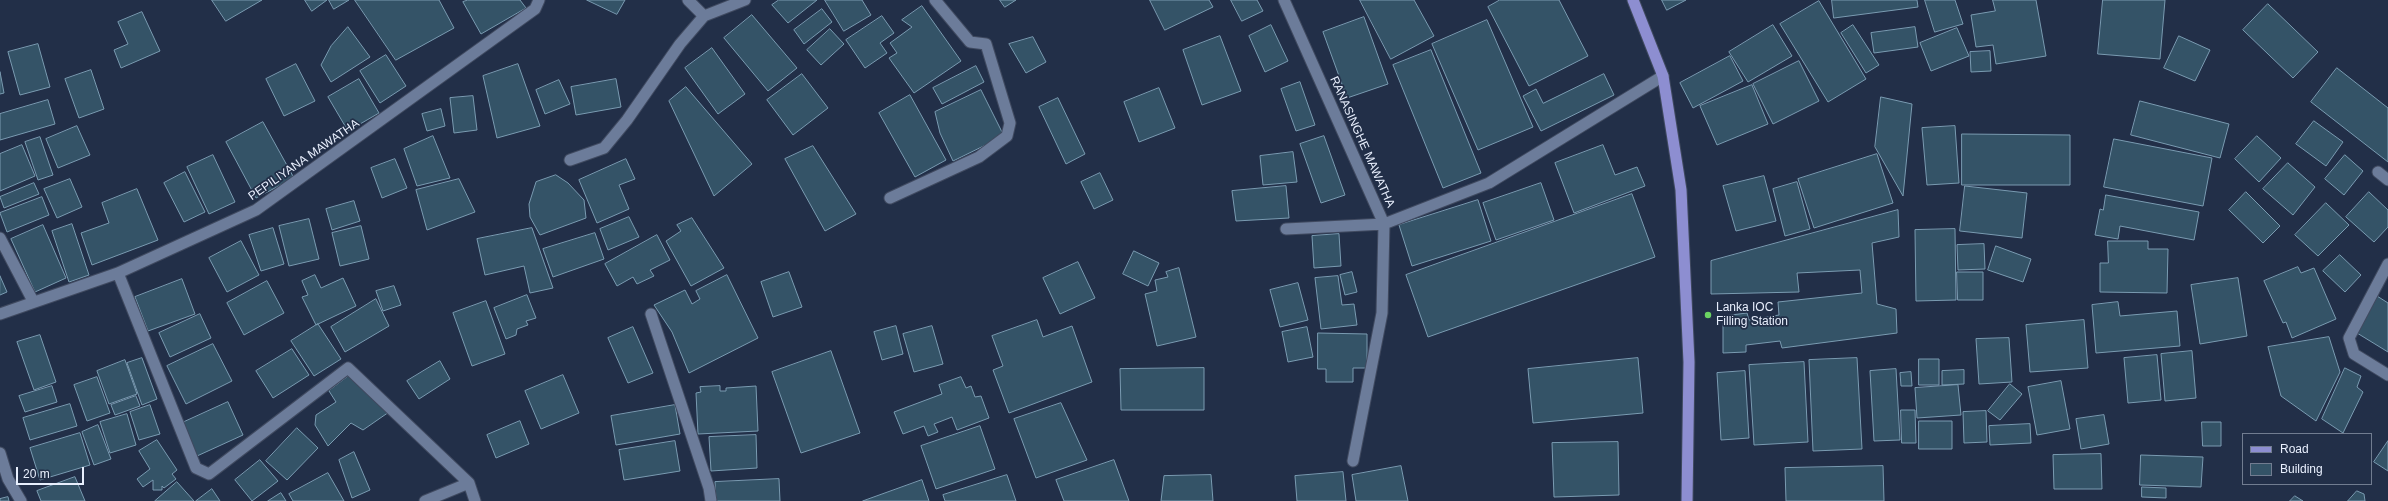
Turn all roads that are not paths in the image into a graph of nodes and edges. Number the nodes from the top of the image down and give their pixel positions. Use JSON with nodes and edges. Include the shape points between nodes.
{"nodes":[{"id":1,"x":539,"y":0,"type":"edge"},
{"id":2,"x":688,"y":0,"type":"edge"},
{"id":3,"x":745,"y":0,"type":"edge"},
{"id":4,"x":935,"y":0,"type":"edge"},
{"id":5,"x":1284,"y":0,"type":"edge"},
{"id":6,"x":1633,"y":0,"type":"edge"},
{"id":7,"x":704,"y":16,"type":"junction"},
{"id":8,"x":1663,"y":76,"type":"junction"},
{"id":9,"x":570,"y":160,"type":"dead end"},
{"id":10,"x":2378,"y":172,"type":"dead end"},
{"id":11,"x":2388,"y":180,"type":"edge"},
{"id":12,"x":890,"y":198,"type":"dead end"},
{"id":13,"x":1384,"y":224,"type":"junction"},
{"id":14,"x":1286,"y":229,"type":"dead end"},
{"id":15,"x":0,"y":238,"type":"edge"},
{"id":16,"x":2388,"y":264,"type":"edge"},
{"id":17,"x":118,"y":273,"type":"junction"},
{"id":18,"x":33,"y":301,"type":"junction"},
{"id":19,"x":0,"y":314,"type":"edge"},
{"id":20,"x":651,"y":314,"type":"dead end"},
{"id":21,"x":2388,"y":375,"type":"edge"},
{"id":22,"x":0,"y":453,"type":"edge"},
{"id":23,"x":1353,"y":461,"type":"dead end"},
{"id":24,"x":469,"y":483,"type":"junction"},
{"id":25,"x":20,"y":501,"type":"edge"},
{"id":26,"x":425,"y":501,"type":"edge"},
{"id":27,"x":474,"y":501,"type":"edge"},
{"id":28,"x":711,"y":501,"type":"edge"},
{"id":29,"x":1687,"y":501,"type":"edge"}],
"edges":[{"from":1,"to":17,"type":"street","name":"PEPILIYANA MAWATHA","via":[[535,9],[256,210]]},
{"from":2,"to":7,"type":"street"},
{"from":3,"to":7,"type":"street"},
{"from":4,"to":12,"type":"street","via":[[970,42],[986,44],[1010,123],[1007,136],[979,157]]},
{"from":5,"to":13,"type":"street","name":"RANASINGHE MAWATHA"},
{"from":6,"to":8,"type":"main road"},
{"from":7,"to":9,"type":"street","via":[[680,44],[627,120],[604,148]]},
{"from":8,"to":13,"type":"street","name":"RANASINGHE MAWATHA","via":[[1489,184]]},
{"from":8,"to":29,"type":"main road","via":[[1681,190],[1689,362]]},
{"from":10,"to":11,"type":"street"},
{"from":13,"to":14,"type":"street"},
{"from":13,"to":23,"type":"street","via":[[1382,312]]},
{"from":15,"to":18,"type":"street"},
{"from":16,"to":21,"type":"street","via":[[2350,338],[2354,354]]},
{"from":17,"to":18,"type":"street","name":"PEPILIYANA MAWATHA"},
{"from":17,"to":24,"type":"street","via":[[196,468],[209,474],[348,368]]},
{"from":18,"to":19,"type":"street","name":"PEPILIYANA MAWATHA"},
{"from":20,"to":28,"type":"street","via":[[709,488]]},
{"from":22,"to":25,"type":"street","via":[[8,479]]},
{"from":24,"to":26,"type":"street"},
{"from":24,"to":27,"type":"street"}]}
